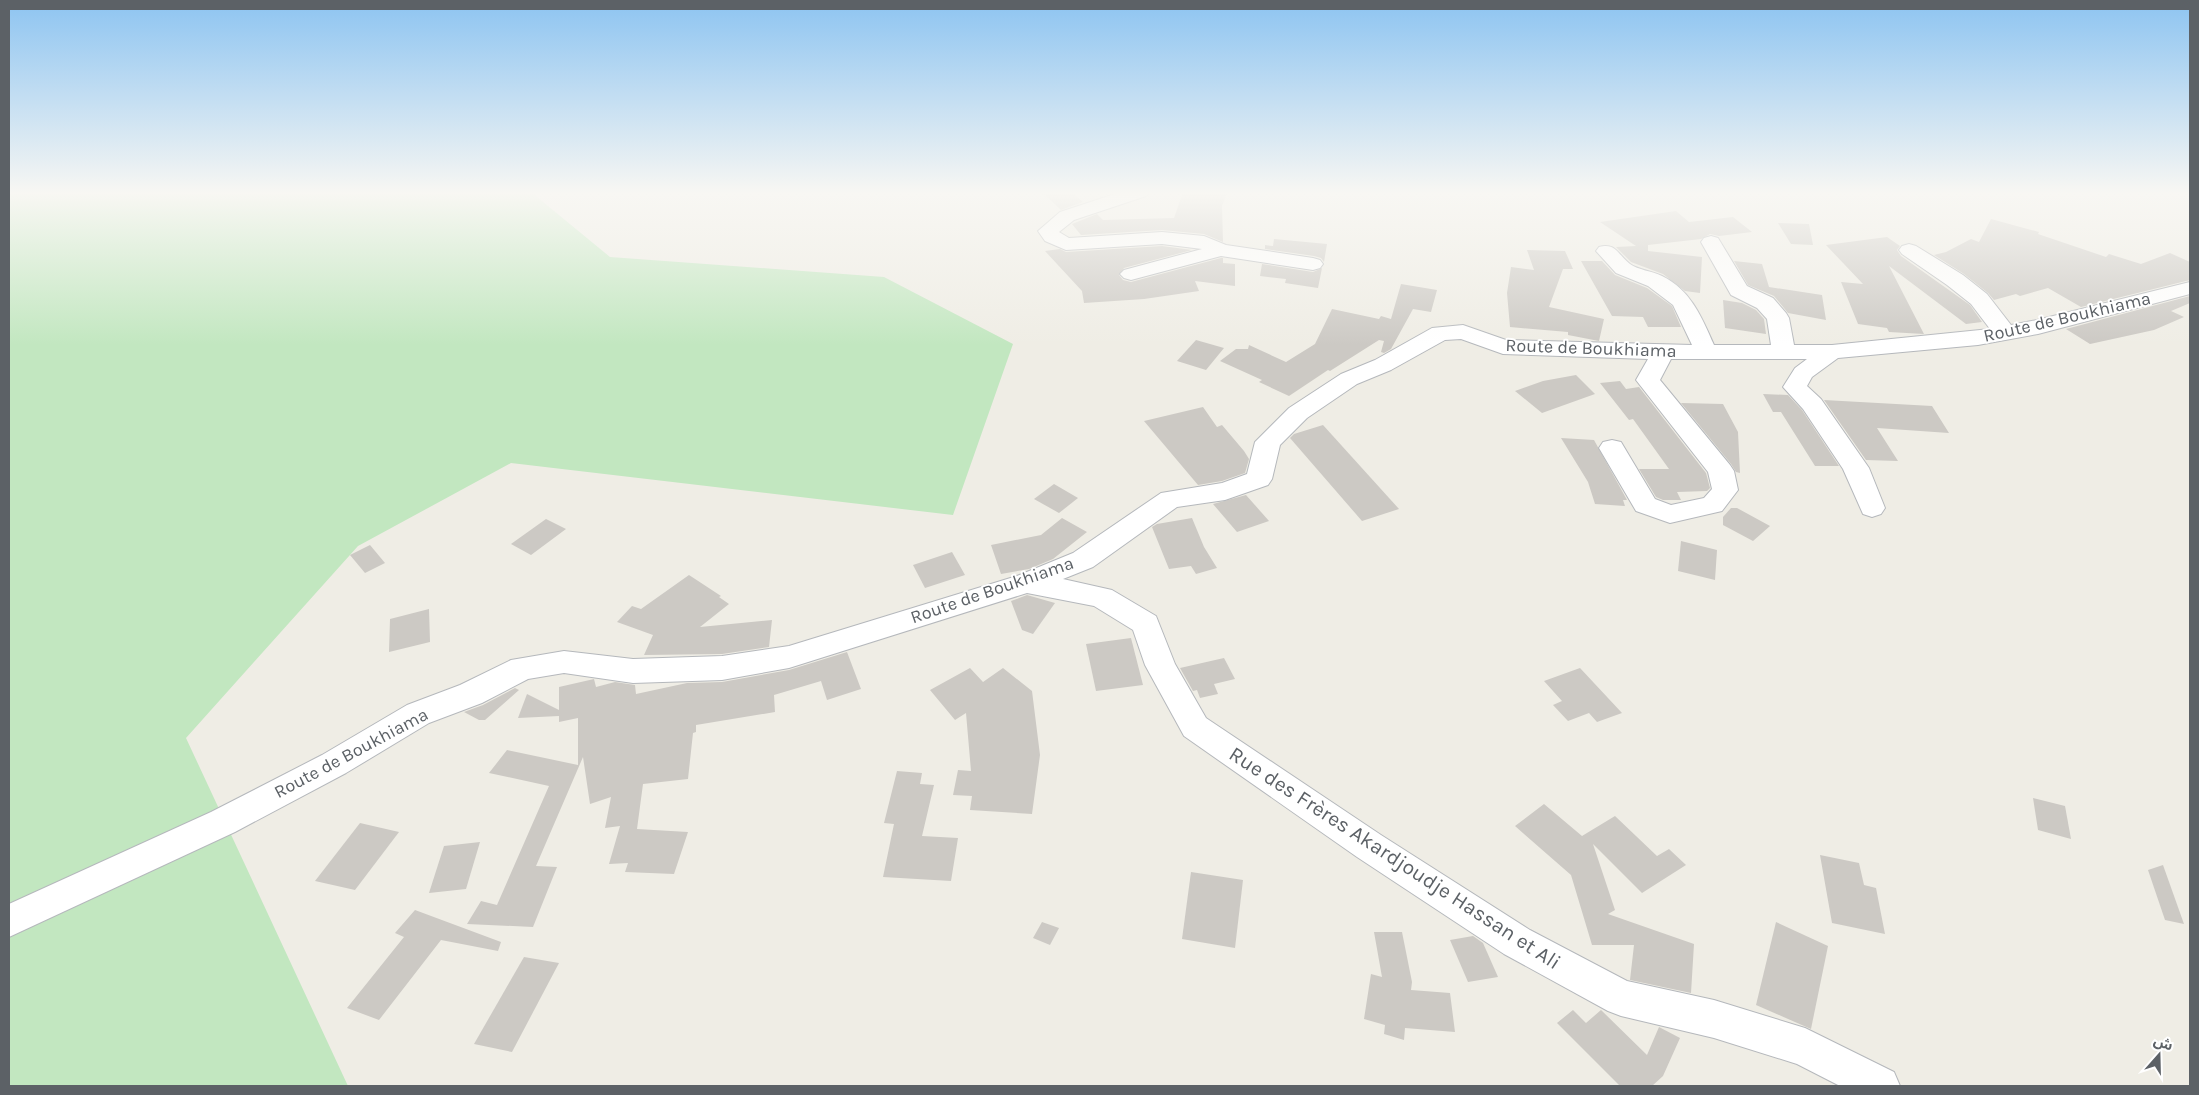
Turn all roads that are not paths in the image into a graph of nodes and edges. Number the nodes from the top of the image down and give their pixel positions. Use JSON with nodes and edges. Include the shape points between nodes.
{"nodes":[{"id":1,"x":1064,"y":243,"type":"edge"},
{"id":2,"x":1080,"y":243,"type":"edge"},
{"id":3,"x":1206,"y":243,"type":"edge"},
{"id":4,"x":1712,"y":243,"type":"edge"},
{"id":5,"x":1221,"y":250,"type":"junction"},
{"id":6,"x":1909,"y":250,"type":"dead end"},
{"id":7,"x":1606,"y":251,"type":"dead end"},
{"id":8,"x":1313,"y":264,"type":"dead end"},
{"id":9,"x":1132,"y":274,"type":"dead end"},
{"id":10,"x":2190,"y":288,"type":"edge"},
{"id":11,"x":2006,"y":333,"type":"junction"},
{"id":12,"x":1664,"y":352,"type":"junction"},
{"id":13,"x":1706,"y":352,"type":"junction"},
{"id":14,"x":1784,"y":352,"type":"junction"},
{"id":15,"x":1832,"y":352,"type":"junction"},
{"id":16,"x":1612,"y":448,"type":"dead end"},
{"id":17,"x":1872,"y":508,"type":"dead end"},
{"id":18,"x":1027,"y":583,"type":"junction"},
{"id":19,"x":9,"y":921,"type":"edge"},
{"id":20,"x":1880,"y":1086,"type":"edge"}],
"edges":[{"from":1,"to":2,"type":"street"},
{"from":3,"to":5,"type":"street"},
{"from":4,"to":14,"type":"street","via":[[1739,290],[1765,303],[1778,318]]},
{"from":5,"to":8,"type":"street"},
{"from":5,"to":9,"type":"street"},
{"from":6,"to":11,"type":"street","via":[[1979,299]]},
{"from":7,"to":13,"type":"street","via":[[1622,270],[1656,282],[1682,301]]},
{"from":10,"to":11,"type":"street","name":"Route de Boukhiama"},
{"from":11,"to":15,"type":"street","name":"Route de Boukhiama"},
{"from":12,"to":13,"type":"street","name":"Route de Boukhiama"},
{"from":12,"to":16,"type":"street","via":[[1648,380],[1720,471],[1725,490],[1713,505],[1670,514],[1645,505]]},
{"from":12,"to":18,"type":"street","name":"Route de Boukhiama","via":[[1503,347],[1463,332],[1440,333],[1383,366],[1349,379],[1298,413],[1268,442],[1259,479],[1225,491],[1170,499],[1083,560]]},
{"from":13,"to":14,"type":"street","name":"Route de Boukhiama"},
{"from":14,"to":15,"type":"street","name":"Route de Boukhiama"},
{"from":15,"to":17,"type":"street","via":[[1803,373],[1795,387],[1812,404],[1856,468]]},
{"from":18,"to":19,"type":"street","name":"Route de Boukhiama","via":[[789,657],[722,668],[634,672],[564,662],[522,668],[470,694],[418,714],[334,764],[223,822]]},
{"from":18,"to":20,"type":"street","name":"Rue des Frères Akardjoudje Hassan et Ali","via":[[1102,597],[1146,624],[1160,665],[1196,727],[1344,830],[1517,942],[1621,998],[1714,1019],[1805,1047]]}]}
